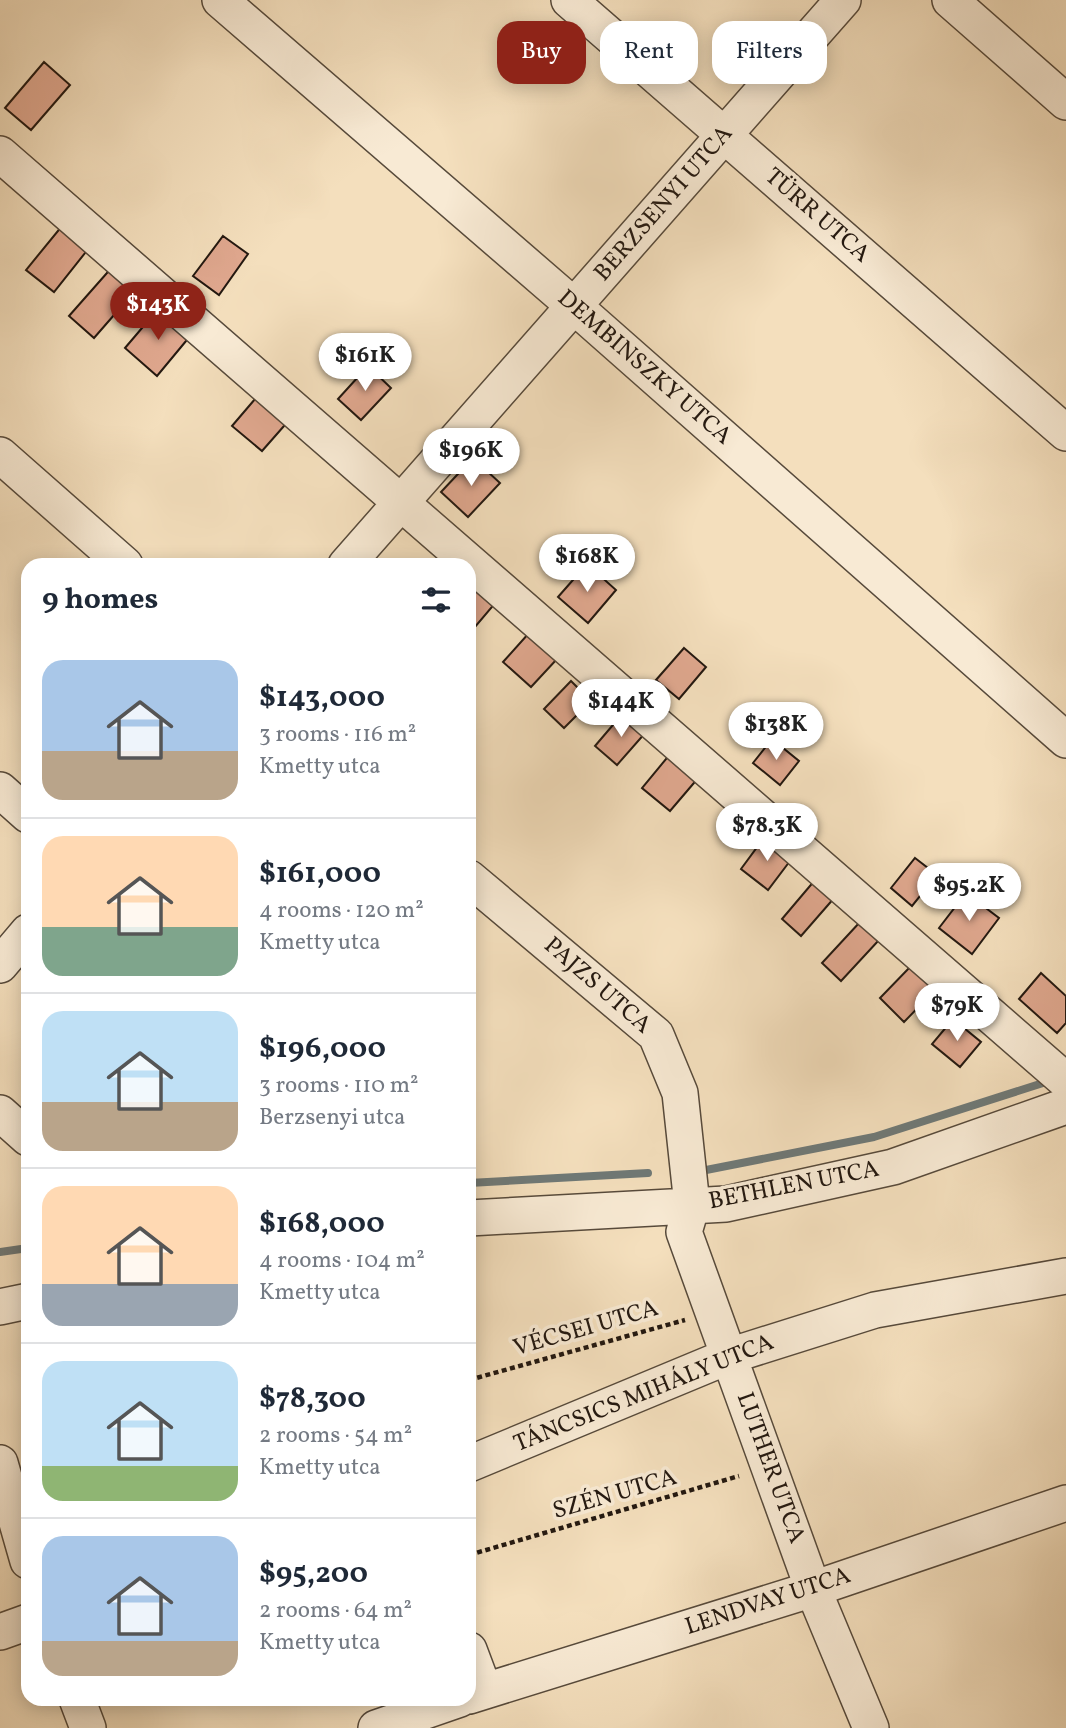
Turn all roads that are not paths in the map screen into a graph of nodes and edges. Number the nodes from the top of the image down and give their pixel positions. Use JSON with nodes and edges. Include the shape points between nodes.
{"nodes":[{"id":1,"x":220,"y":0,"type":"edge"},
{"id":2,"x":569,"y":0,"type":"edge"},
{"id":3,"x":843,"y":0,"type":"edge"},
{"id":4,"x":950,"y":0,"type":"edge"},
{"id":5,"x":1066,"y":102,"type":"edge"},
{"id":6,"x":724,"y":136,"type":"junction"},
{"id":7,"x":0,"y":154,"type":"edge"},
{"id":8,"x":574,"y":306,"type":"junction"},
{"id":9,"x":1066,"y":433,"type":"edge"},
{"id":10,"x":0,"y":455,"type":"edge"},
{"id":11,"x":401,"y":503,"type":"junction"},
{"id":12,"x":117,"y":558,"type":"edge"},
{"id":13,"x":352,"y":558,"type":"edge"},
{"id":14,"x":464,"y":558,"type":"edge"},
{"id":15,"x":476,"y":568,"type":"edge"},
{"id":16,"x":1066,"y":740,"type":"edge"},
{"id":17,"x":0,"y":790,"type":"edge"},
{"id":18,"x":21,"y":809,"type":"edge"},
{"id":19,"x":476,"y":884,"type":"edge"},
{"id":20,"x":21,"y":940,"type":"edge"},
{"id":21,"x":0,"y":965,"type":"edge"},
{"id":22,"x":1064,"y":1082,"type":"edge"},
{"id":23,"x":0,"y":1113,"type":"edge"},
{"id":24,"x":21,"y":1132,"type":"edge"},
{"id":25,"x":692,"y":1205,"type":"junction"},
{"id":26,"x":476,"y":1218,"type":"edge"},
{"id":27,"x":1066,"y":1276,"type":"edge"},
{"id":28,"x":21,"y":1302,"type":"edge"},
{"id":29,"x":0,"y":1307,"type":"edge"},
{"id":30,"x":729,"y":1356,"type":"junction"},
{"id":31,"x":476,"y":1461,"type":"edge"},
{"id":32,"x":0,"y":1463,"type":"edge"},
{"id":33,"x":1066,"y":1503,"type":"edge"},
{"id":34,"x":7,"y":1516,"type":"edge"},
{"id":35,"x":21,"y":1546,"type":"edge"},
{"id":36,"x":813,"y":1589,"type":"junction"},
{"id":37,"x":21,"y":1624,"type":"edge"},
{"id":38,"x":0,"y":1632,"type":"edge"},
{"id":39,"x":476,"y":1694,"type":"edge"},
{"id":40,"x":80,"y":1706,"type":"edge"},
{"id":41,"x":439,"y":1706,"type":"edge"},
{"id":42,"x":470,"y":1706,"type":"edge"},
{"id":43,"x":88,"y":1728,"type":"edge"},
{"id":44,"x":376,"y":1728,"type":"edge"},
{"id":45,"x":473,"y":1728,"type":"edge"},
{"id":46,"x":872,"y":1728,"type":"edge"}],
"edges":[{"from":1,"to":8,"type":"street","name":"DEMBINSZKY UTCA"},
{"from":2,"to":6,"type":"street","name":"TÜRR UTCA"},
{"from":3,"to":6,"type":"street","name":"BERZSENYI UTCA"},
{"from":4,"to":5,"type":"street"},
{"from":6,"to":8,"type":"street","name":"BERZSENYI UTCA"},
{"from":6,"to":9,"type":"street","name":"TÜRR UTCA"},
{"from":7,"to":11,"type":"street"},
{"from":8,"to":11,"type":"street","name":"BERZSENYI UTCA"},
{"from":8,"to":16,"type":"street","name":"DEMBINSZKY UTCA"},
{"from":10,"to":12,"type":"street"},
{"from":11,"to":13,"type":"street","name":"BERZSENYI UTCA"},
{"from":11,"to":14,"type":"street"},
{"from":15,"to":22,"type":"street"},
{"from":17,"to":18,"type":"street"},
{"from":19,"to":25,"type":"street","name":"PAJZS UTCA","via":[[656,1035],[680,1093]]},
{"from":20,"to":21,"type":"street"},
{"from":22,"to":25,"type":"street","name":"BETHLEN UTCA","via":[[893,1167],[726,1204]]},
{"from":23,"to":24,"type":"street"},
{"from":25,"to":26,"type":"street","name":"BETHLEN UTCA"},
{"from":25,"to":30,"type":"street","name":"LUTHER UTCA","via":[[684,1233]]},
{"from":27,"to":30,"type":"street","name":"TÁNCSICS MIHÁLY UTCA","via":[[875,1310]]},
{"from":28,"to":29,"type":"street"},
{"from":30,"to":31,"type":"street","name":"TÁNCSICS MIHÁLY UTCA"},
{"from":30,"to":36,"type":"street","name":"LUTHER UTCA"},
{"from":32,"to":34,"type":"street"},
{"from":33,"to":36,"type":"street","name":"LENDVAY UTCA"},
{"from":34,"to":35,"type":"street"},
{"from":36,"to":39,"type":"street","name":"LENDVAY UTCA"},
{"from":36,"to":46,"type":"street","name":"LUTHER UTCA"},
{"from":37,"to":38,"type":"street"},
{"from":40,"to":43,"type":"street"},
{"from":41,"to":44,"type":"street","name":"LENDVAY UTCA"},
{"from":42,"to":45,"type":"street"}]}
